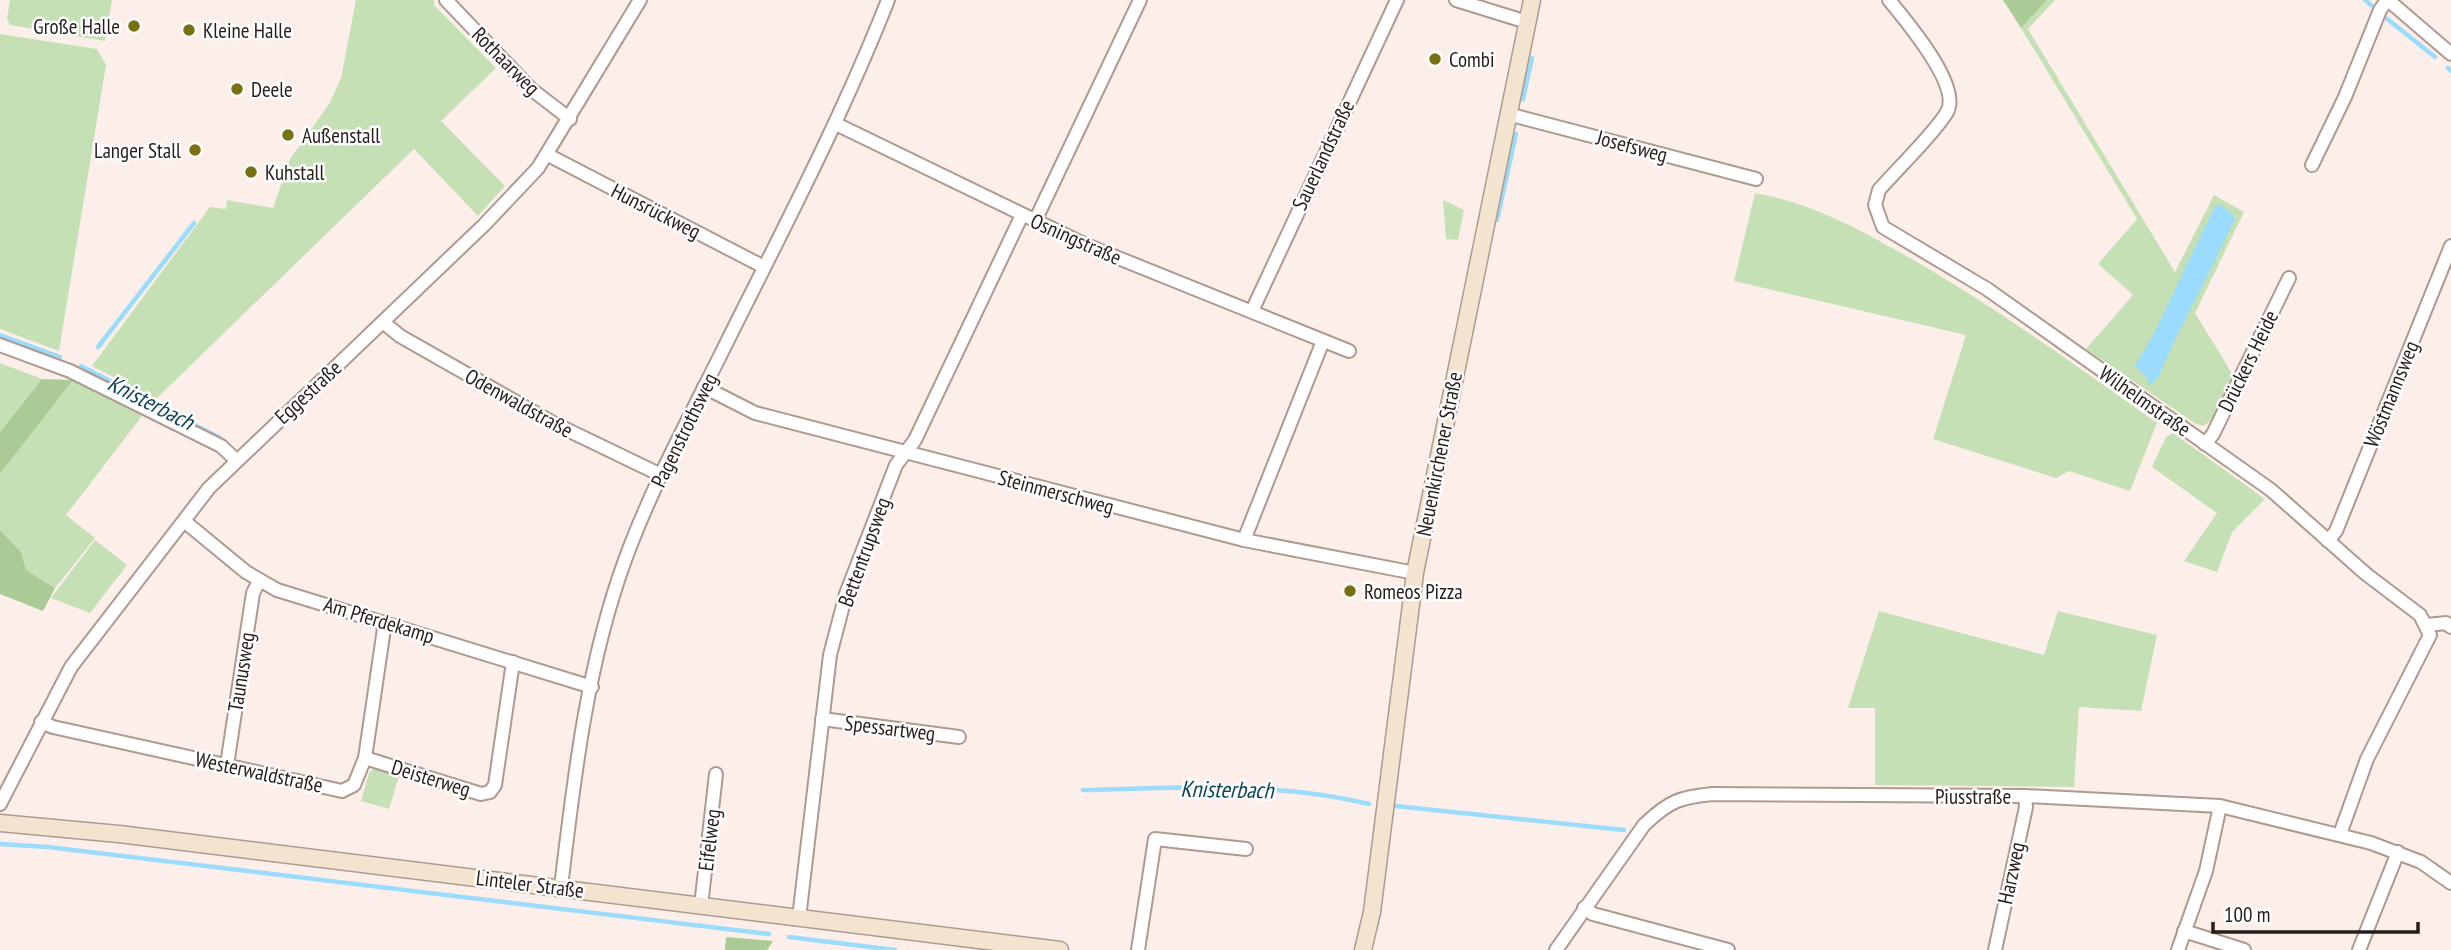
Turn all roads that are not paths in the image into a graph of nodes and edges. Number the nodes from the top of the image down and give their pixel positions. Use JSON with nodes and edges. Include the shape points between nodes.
{"nodes":[{"id":1,"x":446,"y":0,"type":"edge"},
{"id":2,"x":640,"y":0,"type":"edge"},
{"id":3,"x":888,"y":0,"type":"edge"},
{"id":4,"x":1140,"y":0,"type":"edge"},
{"id":5,"x":1397,"y":0,"type":"edge"},
{"id":6,"x":1457,"y":0,"type":"edge"},
{"id":7,"x":1532,"y":0,"type":"edge"},
{"id":8,"x":1889,"y":0,"type":"edge"},
{"id":9,"x":2388,"y":0,"type":"edge"},
{"id":10,"x":1527,"y":22,"type":"junction"},
{"id":11,"x":2451,"y":54,"type":"edge"},
{"id":12,"x":1508,"y":114,"type":"junction"},
{"id":13,"x":570,"y":119,"type":"junction"},
{"id":14,"x":836,"y":124,"type":"junction"},
{"id":15,"x":548,"y":155,"type":"junction"},
{"id":16,"x":2312,"y":165,"type":"dead end"},
{"id":17,"x":1756,"y":179,"type":"dead end"},
{"id":18,"x":1022,"y":215,"type":"junction"},
{"id":19,"x":1035,"y":221,"type":"junction"},
{"id":20,"x":2451,"y":246,"type":"edge"},
{"id":21,"x":764,"y":267,"type":"junction"},
{"id":22,"x":2289,"y":278,"type":"dead end"},
{"id":23,"x":1252,"y":311,"type":"junction"},
{"id":24,"x":383,"y":322,"type":"junction"},
{"id":25,"x":1323,"y":341,"type":"junction"},
{"id":26,"x":0,"y":345,"type":"edge"},
{"id":27,"x":1349,"y":351,"type":"dead end"},
{"id":28,"x":704,"y":387,"type":"junction"},
{"id":29,"x":2205,"y":444,"type":"junction"},
{"id":30,"x":906,"y":452,"type":"junction"},
{"id":31,"x":236,"y":460,"type":"junction"},
{"id":32,"x":661,"y":475,"type":"junction"},
{"id":33,"x":184,"y":521,"type":"junction"},
{"id":34,"x":1244,"y":540,"type":"junction"},
{"id":35,"x":2328,"y":541,"type":"junction"},
{"id":36,"x":1415,"y":573,"type":"junction"},
{"id":37,"x":259,"y":582,"type":"junction"},
{"id":38,"x":385,"y":622,"type":"junction"},
{"id":39,"x":2427,"y":625,"type":"junction"},
{"id":40,"x":2451,"y":627,"type":"edge"},
{"id":41,"x":513,"y":663,"type":"junction"},
{"id":42,"x":592,"y":687,"type":"junction"},
{"id":43,"x":822,"y":719,"type":"junction"},
{"id":44,"x":41,"y":722,"type":"junction"},
{"id":45,"x":959,"y":737,"type":"dead end"},
{"id":46,"x":365,"y":758,"type":"junction"},
{"id":47,"x":227,"y":765,"type":"junction"},
{"id":48,"x":716,"y":774,"type":"dead end"},
{"id":49,"x":2025,"y":796,"type":"junction"},
{"id":50,"x":0,"y":804,"type":"edge"},
{"id":51,"x":2220,"y":806,"type":"junction"},
{"id":52,"x":0,"y":823,"type":"edge"},
{"id":53,"x":2340,"y":834,"type":"junction"},
{"id":54,"x":1246,"y":849,"type":"dead end"},
{"id":55,"x":2398,"y":852,"type":"junction"},
{"id":56,"x":2451,"y":883,"type":"edge"},
{"id":57,"x":561,"y":887,"type":"junction"},
{"id":58,"x":701,"y":906,"type":"junction"},
{"id":59,"x":1584,"y":908,"type":"junction"},
{"id":60,"x":1371,"y":912,"type":"junction"},
{"id":61,"x":799,"y":918,"type":"junction"},
{"id":62,"x":2184,"y":931,"type":"junction"},
{"id":63,"x":1060,"y":950,"type":"edge"},
{"id":64,"x":1138,"y":950,"type":"edge"},
{"id":65,"x":1363,"y":950,"type":"edge"},
{"id":66,"x":1373,"y":950,"type":"edge"},
{"id":67,"x":1556,"y":950,"type":"edge"},
{"id":68,"x":1728,"y":950,"type":"edge"},
{"id":69,"x":1994,"y":950,"type":"edge"},
{"id":70,"x":2178,"y":950,"type":"edge"},
{"id":71,"x":2244,"y":950,"type":"edge"},
{"id":72,"x":2358,"y":950,"type":"edge"}],
"edges":[{"from":1,"to":13,"type":"street","name":"Rothaarweg","via":[[531,89]]},
{"from":2,"to":13,"type":"street","name":"Eggestraße"},
{"from":3,"to":14,"type":"street","name":"Pagenstrothsweg"},
{"from":4,"to":19,"type":"street"},
{"from":5,"to":23,"type":"street","name":"Sauerlandstraße"},
{"from":6,"to":10,"type":"street"},
{"from":7,"to":10,"type":"street","name":"Neuenkirchener Straße"},
{"from":8,"to":29,"type":"street","name":"Wilhelmstraße","via":[[1934,62],[1950,93],[1948,111],[1879,190],[1876,214],[1883,226],[1979,284]]},
{"from":9,"to":11,"type":"street"},
{"from":9,"to":16,"type":"street"},
{"from":10,"to":12,"type":"street","name":"Neuenkirchener Straße"},
{"from":12,"to":17,"type":"street","name":"Josefsweg"},
{"from":12,"to":36,"type":"street","name":"Neuenkirchener Straße"},
{"from":13,"to":15,"type":"street","name":"Eggestraße"},
{"from":14,"to":18,"type":"street","name":"Osningstraße"},
{"from":14,"to":21,"type":"street","name":"Pagenstrothsweg"},
{"from":15,"to":21,"type":"street","name":"Hunsrückweg"},
{"from":15,"to":24,"type":"street","name":"Eggestraße","via":[[484,225]]},
{"from":18,"to":19,"type":"street","name":"Osningstraße"},
{"from":18,"to":30,"type":"street","name":"Bettentrupsweg"},
{"from":19,"to":23,"type":"street","name":"Osningstraße"},
{"from":20,"to":35,"type":"street","name":"Wöstmannsweg","via":[[2336,531]]},
{"from":21,"to":28,"type":"street","name":"Pagenstrothsweg"},
{"from":22,"to":29,"type":"street","name":"Drückers Heide"},
{"from":23,"to":25,"type":"street","name":"Osningstraße"},
{"from":24,"to":31,"type":"street","name":"Eggestraße"},
{"from":24,"to":32,"type":"street","name":"Odenwaldstraße","via":[[553,423]]},
{"from":25,"to":27,"type":"street","name":"Osningstraße"},
{"from":25,"to":34,"type":"street"},
{"from":26,"to":31,"type":"street","via":[[70,371],[221,446]]},
{"from":28,"to":30,"type":"street","name":"Steinmerschweg","via":[[755,412]]},
{"from":28,"to":32,"type":"street","name":"Pagenstrothsweg"},
{"from":29,"to":35,"type":"street","name":"Wilhelmstraße","via":[[2271,490]]},
{"from":30,"to":34,"type":"street","name":"Steinmerschweg"},
{"from":30,"to":43,"type":"street","name":"Bettentrupsweg","via":[[896,465],[846,594],[830,655]]},
{"from":31,"to":33,"type":"street","name":"Eggestraße"},
{"from":32,"to":42,"type":"street","name":"Pagenstrothsweg","via":[[617,586]]},
{"from":33,"to":37,"type":"street","name":"Am Pferdekamp"},
{"from":33,"to":44,"type":"street","name":"Eggestraße","via":[[71,667]]},
{"from":34,"to":36,"type":"street","name":"Steinmerschweg"},
{"from":35,"to":39,"type":"street","name":"Wilhelmstraße"},
{"from":36,"to":60,"type":"street","name":"Neuenkirchener Straße"},
{"from":37,"to":38,"type":"street","name":"Am Pferdekamp"},
{"from":37,"to":47,"type":"street","name":"Taunusweg","via":[[253,593]]},
{"from":38,"to":41,"type":"street","name":"Am Pferdekamp"},
{"from":38,"to":46,"type":"street","name":"Westerwaldstraße"},
{"from":39,"to":40,"type":"street","via":[[2446,623]]},
{"from":39,"to":53,"type":"street","via":[[2430,635],[2367,759]]},
{"from":41,"to":42,"type":"street","name":"Am Pferdekamp"},
{"from":41,"to":46,"type":"street","name":"Deisterweg","via":[[495,785],[490,792],[481,794]]},
{"from":42,"to":57,"type":"street","name":"Pagenstrothsweg","via":[[574,779]]},
{"from":43,"to":45,"type":"street","name":"Spessartweg"},
{"from":43,"to":61,"type":"street","name":"Bettentrupsweg"},
{"from":44,"to":47,"type":"street","name":"Westerwaldstraße"},
{"from":44,"to":50,"type":"street","name":"Eggestraße"},
{"from":46,"to":47,"type":"street","name":"Westerwaldstraße","via":[[354,785],[342,791]]},
{"from":48,"to":58,"type":"street","name":"Eifelweg"},
{"from":49,"to":51,"type":"street","name":"Piusstraße"},
{"from":49,"to":59,"type":"street","name":"Piusstraße","via":[[1681,797],[1644,825]]},
{"from":49,"to":69,"type":"street","name":"Harzweg"},
{"from":51,"to":53,"type":"street","name":"Piusstraße"},
{"from":51,"to":62,"type":"street","via":[[2206,871]]},
{"from":52,"to":57,"type":"street","name":"Linteler Straße"},
{"from":53,"to":55,"type":"street","name":"Piusstraße"},
{"from":54,"to":64,"type":"street","via":[[1155,839]]},
{"from":55,"to":56,"type":"street","name":"Piusstraße"},
{"from":55,"to":72,"type":"street"},
{"from":57,"to":58,"type":"street","name":"Linteler Straße"},
{"from":58,"to":61,"type":"street","name":"Linteler Straße"},
{"from":59,"to":67,"type":"street","name":"Piusstraße"},
{"from":59,"to":68,"type":"street"},
{"from":60,"to":65,"type":"street","name":"Neuenkirchener Straße"},
{"from":60,"to":66,"type":"street","name":"Neuenkirchener Straße"},
{"from":61,"to":63,"type":"street","name":"Linteler Straße"},
{"from":62,"to":70,"type":"street"},
{"from":62,"to":71,"type":"street"}]}
